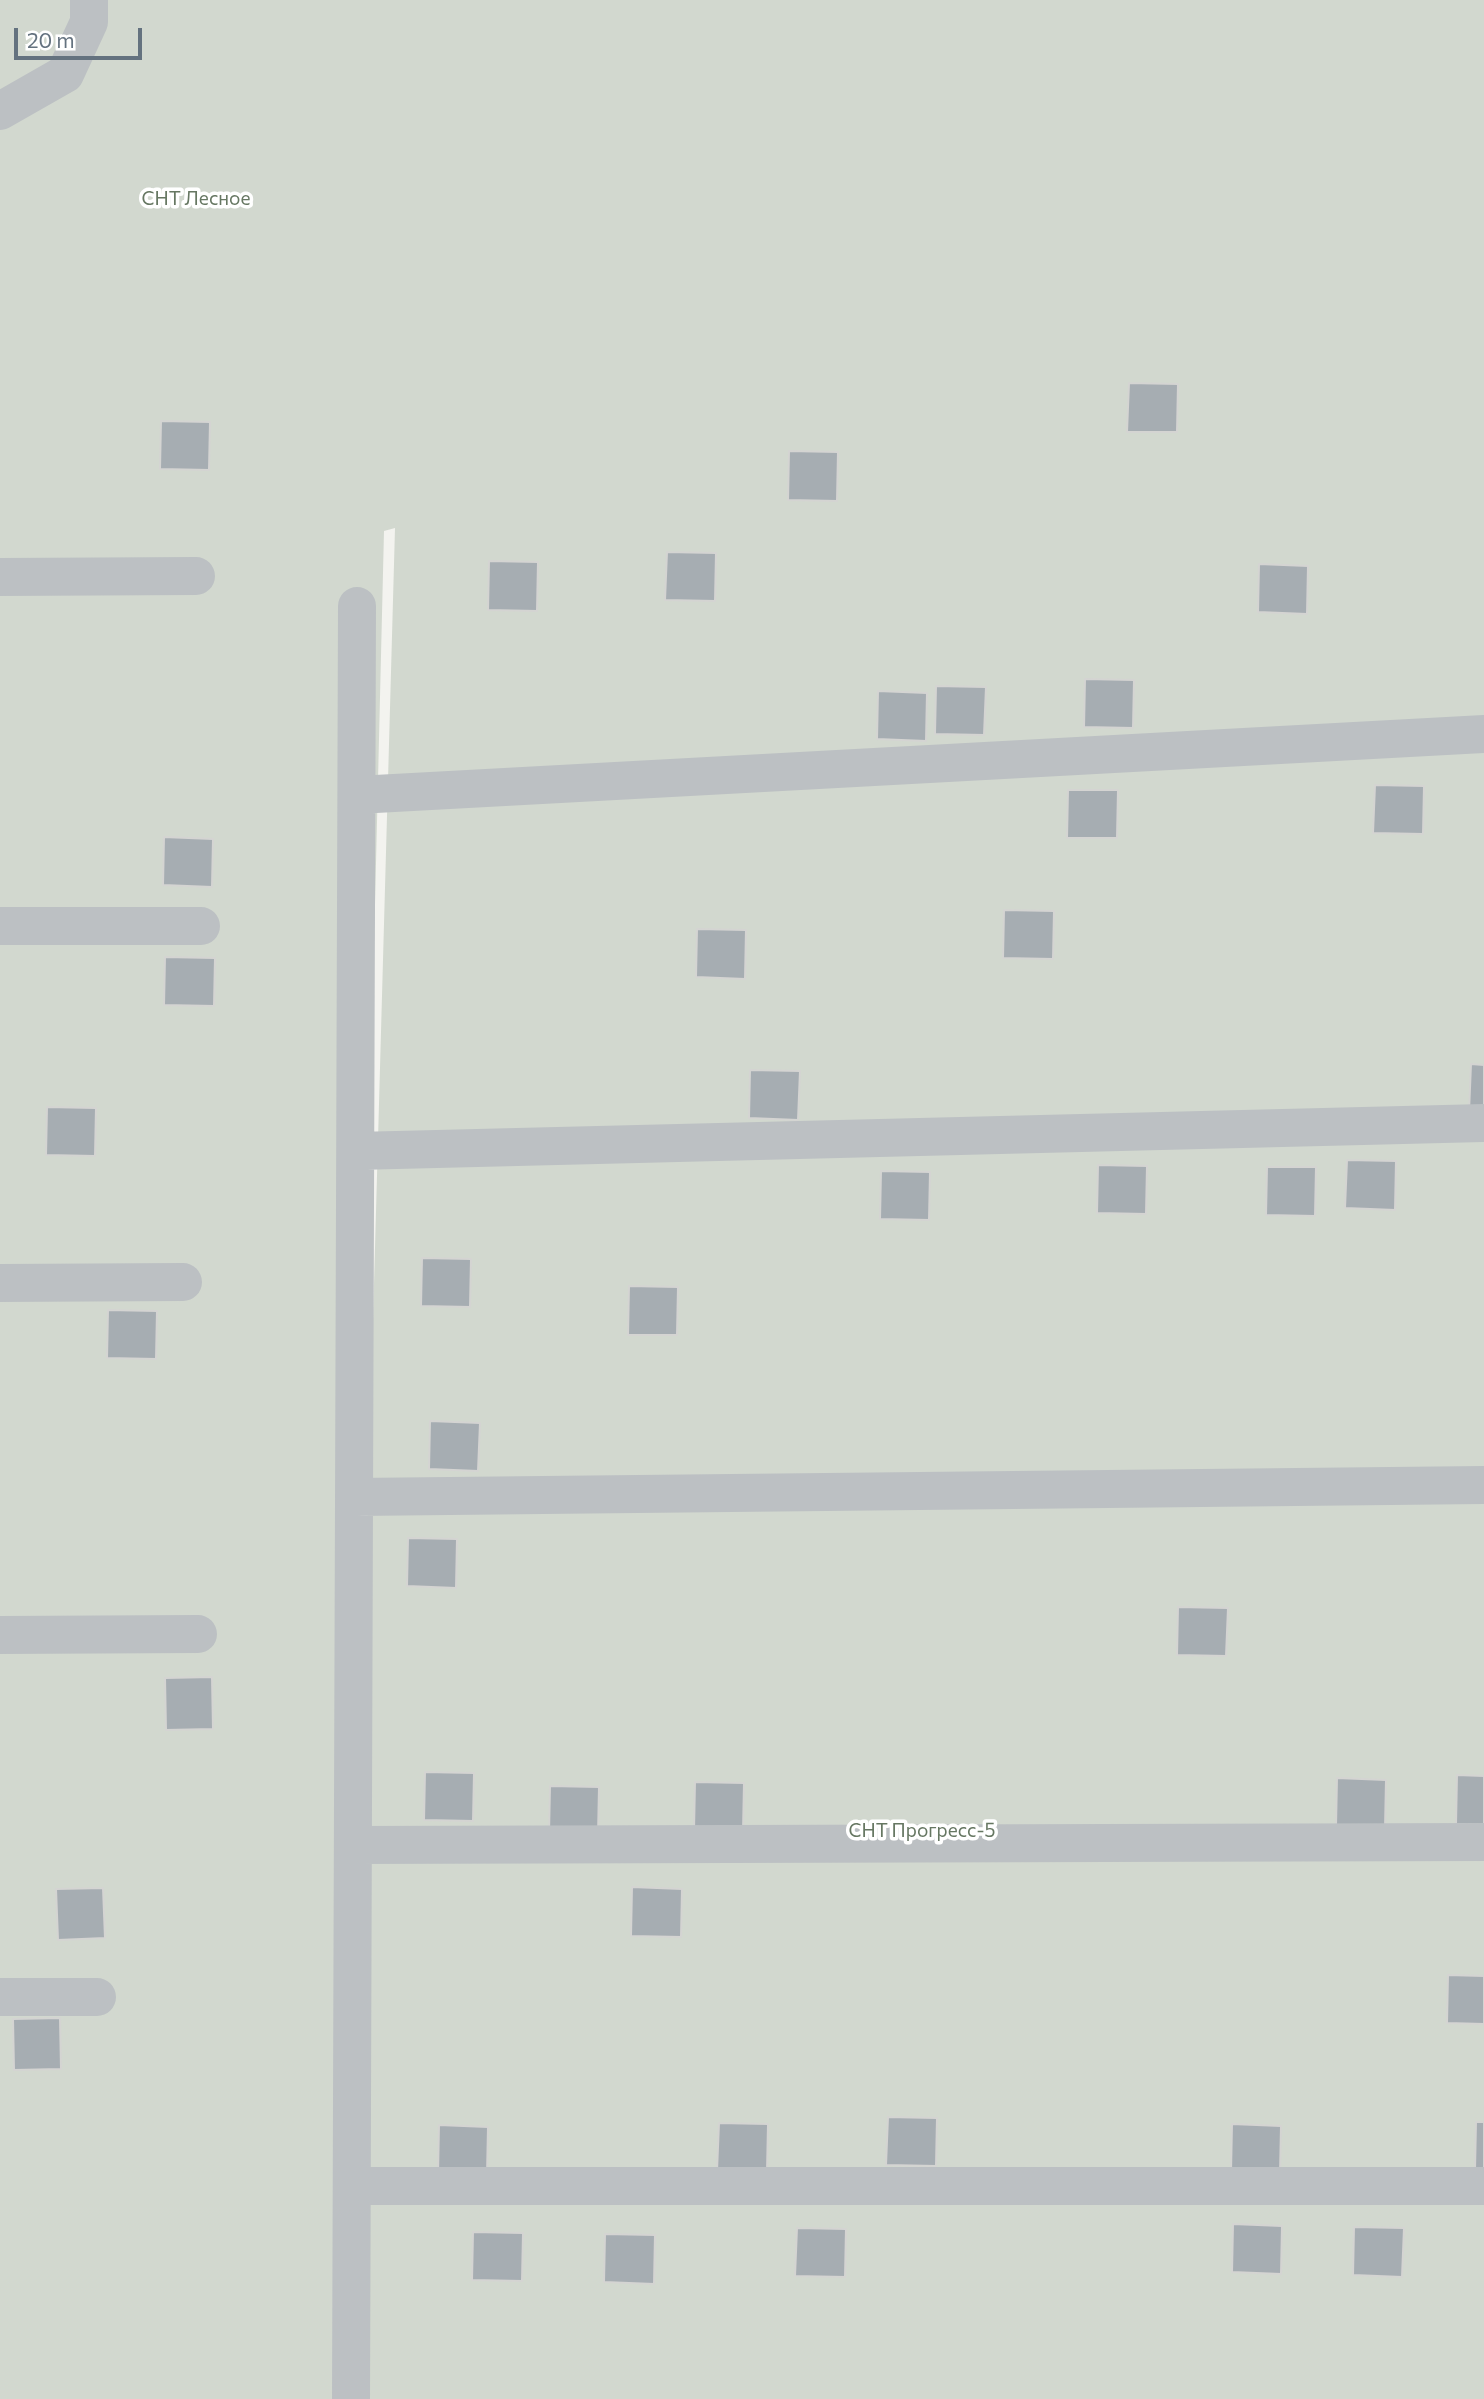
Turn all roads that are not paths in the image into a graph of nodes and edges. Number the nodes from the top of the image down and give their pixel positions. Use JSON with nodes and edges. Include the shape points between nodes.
{"nodes":[{"id":1,"x":89,"y":0,"type":"edge"},
{"id":2,"x":0,"y":111,"type":"edge"},
{"id":3,"x":196,"y":576,"type":"dead end"},
{"id":4,"x":0,"y":577,"type":"edge"},
{"id":5,"x":358,"y":606,"type":"dead end"},
{"id":6,"x":1484,"y":734,"type":"edge"},
{"id":7,"x":357,"y":795,"type":"junction"},
{"id":8,"x":0,"y":926,"type":"edge"},
{"id":9,"x":201,"y":926,"type":"dead end"},
{"id":10,"x":1484,"y":1123,"type":"edge"},
{"id":11,"x":356,"y":1151,"type":"junction"},
{"id":12,"x":183,"y":1282,"type":"dead end"},
{"id":13,"x":0,"y":1283,"type":"edge"},
{"id":14,"x":1484,"y":1485,"type":"edge"},
{"id":15,"x":355,"y":1497,"type":"junction"},
{"id":16,"x":198,"y":1634,"type":"dead end"},
{"id":17,"x":0,"y":1635,"type":"edge"},
{"id":18,"x":1484,"y":1842,"type":"edge"},
{"id":19,"x":353,"y":1845,"type":"junction"},
{"id":20,"x":0,"y":1997,"type":"edge"},
{"id":21,"x":97,"y":1997,"type":"dead end"},
{"id":22,"x":352,"y":2186,"type":"junction"},
{"id":23,"x":1484,"y":2186,"type":"edge"},
{"id":24,"x":351,"y":2399,"type":"edge"}],
"edges":[{"from":1,"to":2,"type":"lane","via":[[89,22],[65,74]]},
{"from":3,"to":4,"type":"lane"},
{"from":5,"to":7,"type":"lane"},
{"from":6,"to":7,"type":"lane"},
{"from":7,"to":11,"type":"lane"},
{"from":8,"to":9,"type":"lane"},
{"from":10,"to":11,"type":"lane"},
{"from":11,"to":15,"type":"lane"},
{"from":12,"to":13,"type":"lane"},
{"from":14,"to":15,"type":"lane"},
{"from":15,"to":19,"type":"lane"},
{"from":16,"to":17,"type":"lane"},
{"from":18,"to":19,"type":"lane"},
{"from":19,"to":22,"type":"lane"},
{"from":20,"to":21,"type":"lane"},
{"from":22,"to":23,"type":"lane"},
{"from":22,"to":24,"type":"lane"}]}
